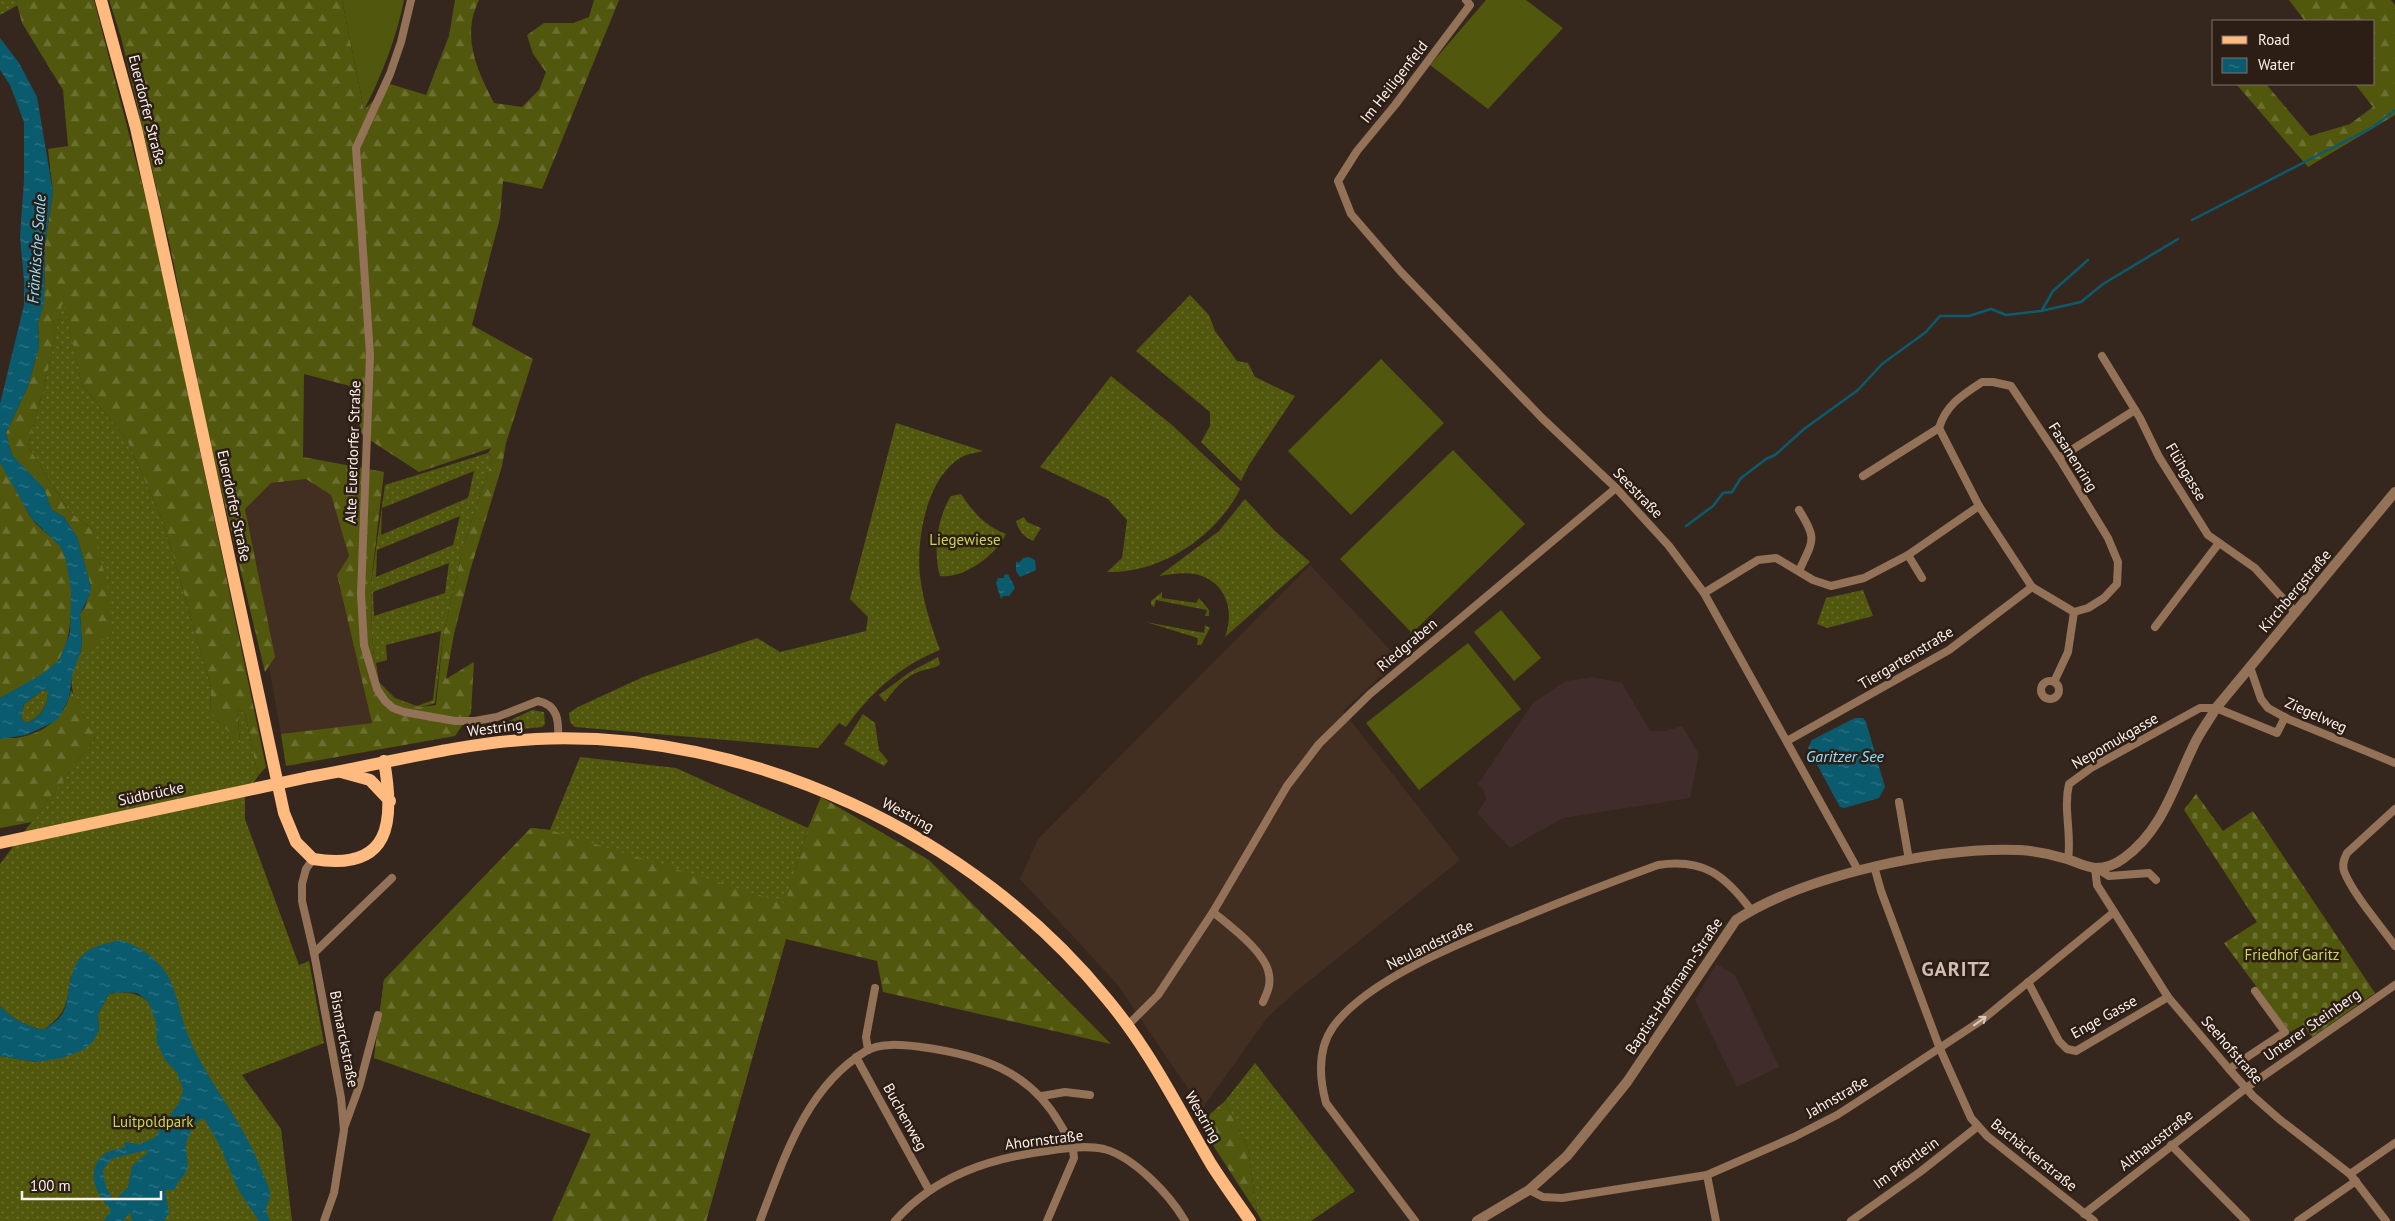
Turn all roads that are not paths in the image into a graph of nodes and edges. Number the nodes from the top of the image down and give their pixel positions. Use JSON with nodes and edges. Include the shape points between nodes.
{"nodes":[{"id":1,"x":101,"y":0,"type":"edge"},
{"id":2,"x":411,"y":0,"type":"edge"},
{"id":3,"x":1466,"y":0,"type":"edge"},
{"id":4,"x":1338,"y":182,"type":"joint"},
{"id":5,"x":2102,"y":356,"type":"dead end"},
{"id":6,"x":2135,"y":410,"type":"junction"},
{"id":7,"x":1939,"y":428,"type":"junction"},
{"id":8,"x":2059,"y":458,"type":"junction"},
{"id":9,"x":1863,"y":476,"type":"dead end"},
{"id":10,"x":1616,"y":488,"type":"junction"},
{"id":11,"x":2395,"y":492,"type":"edge"},
{"id":12,"x":1979,"y":506,"type":"junction"},
{"id":13,"x":1799,"y":510,"type":"dead end"},
{"id":14,"x":2219,"y":543,"type":"junction"},
{"id":15,"x":1908,"y":555,"type":"junction"},
{"id":16,"x":1800,"y":571,"type":"junction"},
{"id":17,"x":1922,"y":578,"type":"dead end"},
{"id":18,"x":2032,"y":587,"type":"junction"},
{"id":19,"x":1704,"y":593,"type":"junction"},
{"id":20,"x":2074,"y":612,"type":"junction"},
{"id":21,"x":2296,"y":613,"type":"junction"},
{"id":22,"x":2155,"y":628,"type":"dead end"},
{"id":23,"x":2250,"y":667,"type":"junction"},
{"id":24,"x":2054,"y":682,"type":"dead end"},
{"id":25,"x":2216,"y":708,"type":"junction"},
{"id":26,"x":2285,"y":717,"type":"junction"},
{"id":27,"x":558,"y":739,"type":"junction"},
{"id":28,"x":1787,"y":741,"type":"junction"},
{"id":29,"x":2395,"y":755,"type":"edge"},
{"id":30,"x":2385,"y":760,"type":"junction"},
{"id":31,"x":384,"y":761,"type":"junction"},
{"id":32,"x":2395,"y":763,"type":"edge"},
{"id":33,"x":339,"y":771,"type":"junction"},
{"id":34,"x":390,"y":801,"type":"junction"},
{"id":35,"x":1899,"y":802,"type":"dead end"},
{"id":36,"x":2395,"y":809,"type":"edge"},
{"id":37,"x":0,"y":843,"type":"edge"},
{"id":38,"x":313,"y":859,"type":"junction"},
{"id":39,"x":2068,"y":859,"type":"junction"},
{"id":40,"x":1909,"y":860,"type":"junction"},
{"id":41,"x":1874,"y":866,"type":"junction"},
{"id":42,"x":2095,"y":868,"type":"junction"},
{"id":43,"x":1858,"y":870,"type":"junction"},
{"id":44,"x":392,"y":878,"type":"dead end"},
{"id":45,"x":2156,"y":880,"type":"dead end"},
{"id":46,"x":1751,"y":910,"type":"junction"},
{"id":47,"x":1213,"y":912,"type":"junction"},
{"id":48,"x":2114,"y":912,"type":"junction"},
{"id":49,"x":2395,"y":946,"type":"edge"},
{"id":50,"x":314,"y":953,"type":"junction"},
{"id":51,"x":2028,"y":982,"type":"junction"},
{"id":52,"x":2395,"y":985,"type":"edge"},
{"id":53,"x":876,"y":988,"type":"dead end"},
{"id":54,"x":2255,"y":991,"type":"dead end"},
{"id":55,"x":2168,"y":997,"type":"junction"},
{"id":56,"x":1263,"y":1002,"type":"dead end"},
{"id":57,"x":378,"y":1015,"type":"dead end"},
{"id":58,"x":1128,"y":1025,"type":"junction"},
{"id":59,"x":1940,"y":1049,"type":"junction"},
{"id":60,"x":868,"y":1050,"type":"junction"},
{"id":61,"x":856,"y":1057,"type":"junction"},
{"id":62,"x":2229,"y":1068,"type":"junction"},
{"id":63,"x":2246,"y":1088,"type":"junction"},
{"id":64,"x":1090,"y":1095,"type":"dead end"},
{"id":65,"x":1042,"y":1096,"type":"junction"},
{"id":66,"x":1977,"y":1127,"type":"junction"},
{"id":67,"x":344,"y":1130,"type":"junction"},
{"id":68,"x":2395,"y":1144,"type":"edge"},
{"id":69,"x":2171,"y":1145,"type":"junction"},
{"id":70,"x":1074,"y":1147,"type":"junction"},
{"id":71,"x":2350,"y":1174,"type":"junction"},
{"id":72,"x":1707,"y":1175,"type":"junction"},
{"id":73,"x":2356,"y":1181,"type":"junction"},
{"id":74,"x":929,"y":1190,"type":"junction"},
{"id":75,"x":1529,"y":1190,"type":"junction"},
{"id":76,"x":2084,"y":1214,"type":"junction"},
{"id":77,"x":324,"y":1221,"type":"edge"},
{"id":78,"x":760,"y":1221,"type":"edge"},
{"id":79,"x":895,"y":1221,"type":"edge"},
{"id":80,"x":1047,"y":1221,"type":"edge"},
{"id":81,"x":1186,"y":1221,"type":"edge"},
{"id":82,"x":1250,"y":1221,"type":"edge"},
{"id":83,"x":1415,"y":1221,"type":"edge"},
{"id":84,"x":1477,"y":1221,"type":"edge"},
{"id":85,"x":1716,"y":1221,"type":"edge"},
{"id":86,"x":1850,"y":1221,"type":"edge"},
{"id":87,"x":2094,"y":1221,"type":"edge"},
{"id":88,"x":2246,"y":1221,"type":"edge"},
{"id":89,"x":2298,"y":1221,"type":"edge"},
{"id":90,"x":2386,"y":1221,"type":"edge"}],
"edges":[{"from":1,"to":38,"type":"main road","name":"Euerdorfer Straße","via":[[155,212],[284,813],[296,842]]},
{"from":2,"to":27,"type":"street","name":"Alte Euerdorfer Straße","via":[[390,74],[356,148],[370,355],[360,594],[364,644],[378,689],[393,708],[455,721],[475,721],[497,717],[538,701],[555,710]]},
{"from":3,"to":4,"type":"street","name":"Im Heiligenfeld","via":[[1470,5],[1357,151]]},
{"from":4,"to":10,"type":"street","name":"Seestraße","via":[[1351,214],[1401,272],[1542,418]]},
{"from":5,"to":6,"type":"street","name":"Flühgasse"},
{"from":6,"to":8,"type":"street"},
{"from":6,"to":14,"type":"street","name":"Flühgasse","via":[[2208,535]]},
{"from":7,"to":8,"type":"street","name":"Fasanenring","via":[[1943,414],[1958,398],[1982,382],[2011,386]]},
{"from":7,"to":9,"type":"street"},
{"from":7,"to":12,"type":"street"},
{"from":8,"to":20,"type":"street","name":"Fasanenring","via":[[2108,538],[2118,562],[2117,584],[2104,598]]},
{"from":10,"to":19,"type":"street","name":"Seestraße","via":[[1669,546]]},
{"from":10,"to":47,"type":"street","name":"Riedgraben","via":[[1370,694],[1333,729],[1287,786]]},
{"from":11,"to":21,"type":"street","name":"Kirchbergstraße"},
{"from":12,"to":15,"type":"street"},
{"from":12,"to":18,"type":"street"},
{"from":13,"to":16,"type":"street","via":[[1811,529],[1813,540]]},
{"from":14,"to":21,"type":"street","name":"Flühgasse","via":[[2255,568]]},
{"from":14,"to":22,"type":"street"},
{"from":15,"to":16,"type":"street","via":[[1864,578],[1831,586]]},
{"from":15,"to":17,"type":"street"},
{"from":16,"to":19,"type":"street","via":[[1776,558],[1758,560]]},
{"from":18,"to":20,"type":"street"},
{"from":18,"to":28,"type":"street","name":"Tiergartenstraße","via":[[1949,650]]},
{"from":19,"to":28,"type":"street","name":"Seestraße"},
{"from":20,"to":24,"type":"street","via":[[2068,652]]},
{"from":21,"to":23,"type":"street","name":"Kirchbergstraße"},
{"from":23,"to":25,"type":"street","name":"Kirchbergstraße"},
{"from":23,"to":26,"type":"street","name":"Ziegelweg","via":[[2262,700],[2268,708]]},
{"from":25,"to":26,"type":"street","via":[[2277,733]]},
{"from":25,"to":39,"type":"street","name":"Nepomukgasse","via":[[2200,708],[2091,768],[2069,784],[2066,794]]},
{"from":25,"to":42,"type":"street","name":"Kirchbergstraße","via":[[2193,746],[2164,810],[2143,842],[2114,865]]},
{"from":26,"to":30,"type":"street","name":"Ziegelweg"},
{"from":27,"to":31,"type":"main road","name":"Westring","via":[[501,742]]},
{"from":27,"to":58,"type":"main road","name":"Westring","via":[[590,738],[677,747],[713,756],[812,785],[906,832],[948,856],[1019,909],[1088,975]]},
{"from":28,"to":43,"type":"street","name":"Seestraße"},
{"from":29,"to":30,"type":"street"},
{"from":30,"to":32,"type":"street","name":"Ziegelweg"},
{"from":31,"to":33,"type":"main road","name":"Westring"},
{"from":31,"to":34,"type":"main road"},
{"from":33,"to":34,"type":"main road","via":[[370,780]]},
{"from":33,"to":37,"type":"main road","name":"Südbrücke","bridge":true},
{"from":34,"to":38,"type":"main road","via":[[388,826],[372,851],[346,862]]},
{"from":35,"to":40,"type":"street"},
{"from":36,"to":49,"type":"street","via":[[2347,853],[2343,861],[2344,871]]},
{"from":38,"to":50,"type":"street","name":"Bismarckstraße","via":[[306,869],[301,894]]},
{"from":39,"to":40,"type":"street","name":"Baptist-Hoffmann-Straße","via":[[2043,852],[2005,850]]},
{"from":39,"to":42,"type":"street","name":"Baptist-Hoffmann-Straße"},
{"from":40,"to":41,"type":"street","name":"Baptist-Hoffmann-Straße"},
{"from":41,"to":43,"type":"street","name":"Baptist-Hoffmann-Straße"},
{"from":41,"to":59,"type":"street","name":"Bachäckerstraße"},
{"from":42,"to":45,"type":"street","via":[[2109,876],[2149,873]]},
{"from":42,"to":48,"type":"street","name":"Seehofstraße","via":[[2097,885]]},
{"from":43,"to":46,"type":"street","name":"Baptist-Hoffmann-Straße"},
{"from":44,"to":50,"type":"street"},
{"from":46,"to":75,"type":"street","name":"Baptist-Hoffmann-Straße","via":[[1736,920],[1627,1082],[1567,1156]]},
{"from":46,"to":83,"type":"street","name":"Neulandstraße","via":[[1721,876],[1699,864],[1676,862],[1658,865],[1413,966],[1351,1006],[1333,1027],[1324,1045],[1320,1066],[1326,1104]]},
{"from":47,"to":56,"type":"street","via":[[1265,961],[1270,974]]},
{"from":47,"to":58,"type":"street","name":"Riedgraben","via":[[1154,1000]]},
{"from":48,"to":51,"type":"street","name":"Jahnstraße"},
{"from":48,"to":55,"type":"street","name":"Seehofstraße"},
{"from":50,"to":67,"type":"street","name":"Bismarckstraße"},
{"from":51,"to":55,"type":"street","name":"Enge Gasse","via":[[2059,1041],[2067,1049],[2076,1051]]},
{"from":59,"to":51,"type":"street","name":"Jahnstraße","one_way":true},
{"from":52,"to":63,"type":"street","name":"Unterer Steinberg"},
{"from":53,"to":60,"type":"street","via":[[866,1037]]},
{"from":54,"to":62,"type":"street","via":[[2285,1032]]},
{"from":55,"to":62,"type":"street","name":"Seehofstraße"},
{"from":57,"to":67,"type":"street","name":"Bismarckstraße"},
{"from":58,"to":82,"type":"main road","name":"Westring","via":[[1213,1167]]},
{"from":59,"to":66,"type":"street","name":"Bachäckerstraße"},
{"from":59,"to":72,"type":"street","name":"Jahnstraße","via":[[1837,1115]]},
{"from":60,"to":61,"type":"street"},
{"from":60,"to":65,"type":"street","via":[[887,1045],[915,1046],[971,1056],[1010,1072]]},
{"from":61,"to":74,"type":"street","name":"Buchenweg"},
{"from":61,"to":78,"type":"street","via":[[835,1075],[802,1118]]},
{"from":62,"to":63,"type":"street","name":"Seehofstraße"},
{"from":63,"to":69,"type":"street","name":"Althausstraße"},
{"from":63,"to":71,"type":"street","name":"Seehofstraße","via":[[2279,1120]]},
{"from":64,"to":65,"type":"street","via":[[1065,1092]]},
{"from":65,"to":70,"type":"street"},
{"from":66,"to":76,"type":"street","name":"Bachäckerstraße"},
{"from":66,"to":86,"type":"street","name":"Im Pförtlein"},
{"from":67,"to":77,"type":"street","name":"Bismarckstraße","via":[[334,1193]]},
{"from":68,"to":71,"type":"street"},
{"from":69,"to":76,"type":"street","name":"Althausstraße"},
{"from":69,"to":88,"type":"street"},
{"from":70,"to":74,"type":"street","name":"Ahornstraße","via":[[1012,1155],[968,1170]]},
{"from":70,"to":80,"type":"street","via":[[1070,1171]]},
{"from":70,"to":81,"type":"street","name":"Ahornstraße","via":[[1103,1149],[1118,1154],[1150,1179],[1177,1206]]},
{"from":71,"to":73,"type":"street","name":"Seehofstraße"},
{"from":72,"to":75,"type":"street","name":"Jahnstraße","via":[[1562,1198],[1543,1197]]},
{"from":72,"to":85,"type":"street"},
{"from":73,"to":89,"type":"street"},
{"from":73,"to":90,"type":"street","name":"Seehofstraße"},
{"from":74,"to":79,"type":"street","name":"Ahornstraße"},
{"from":75,"to":84,"type":"street","name":"Baptist-Hoffmann-Straße"},
{"from":76,"to":87,"type":"street","name":"Bachäckerstraße"}]}
